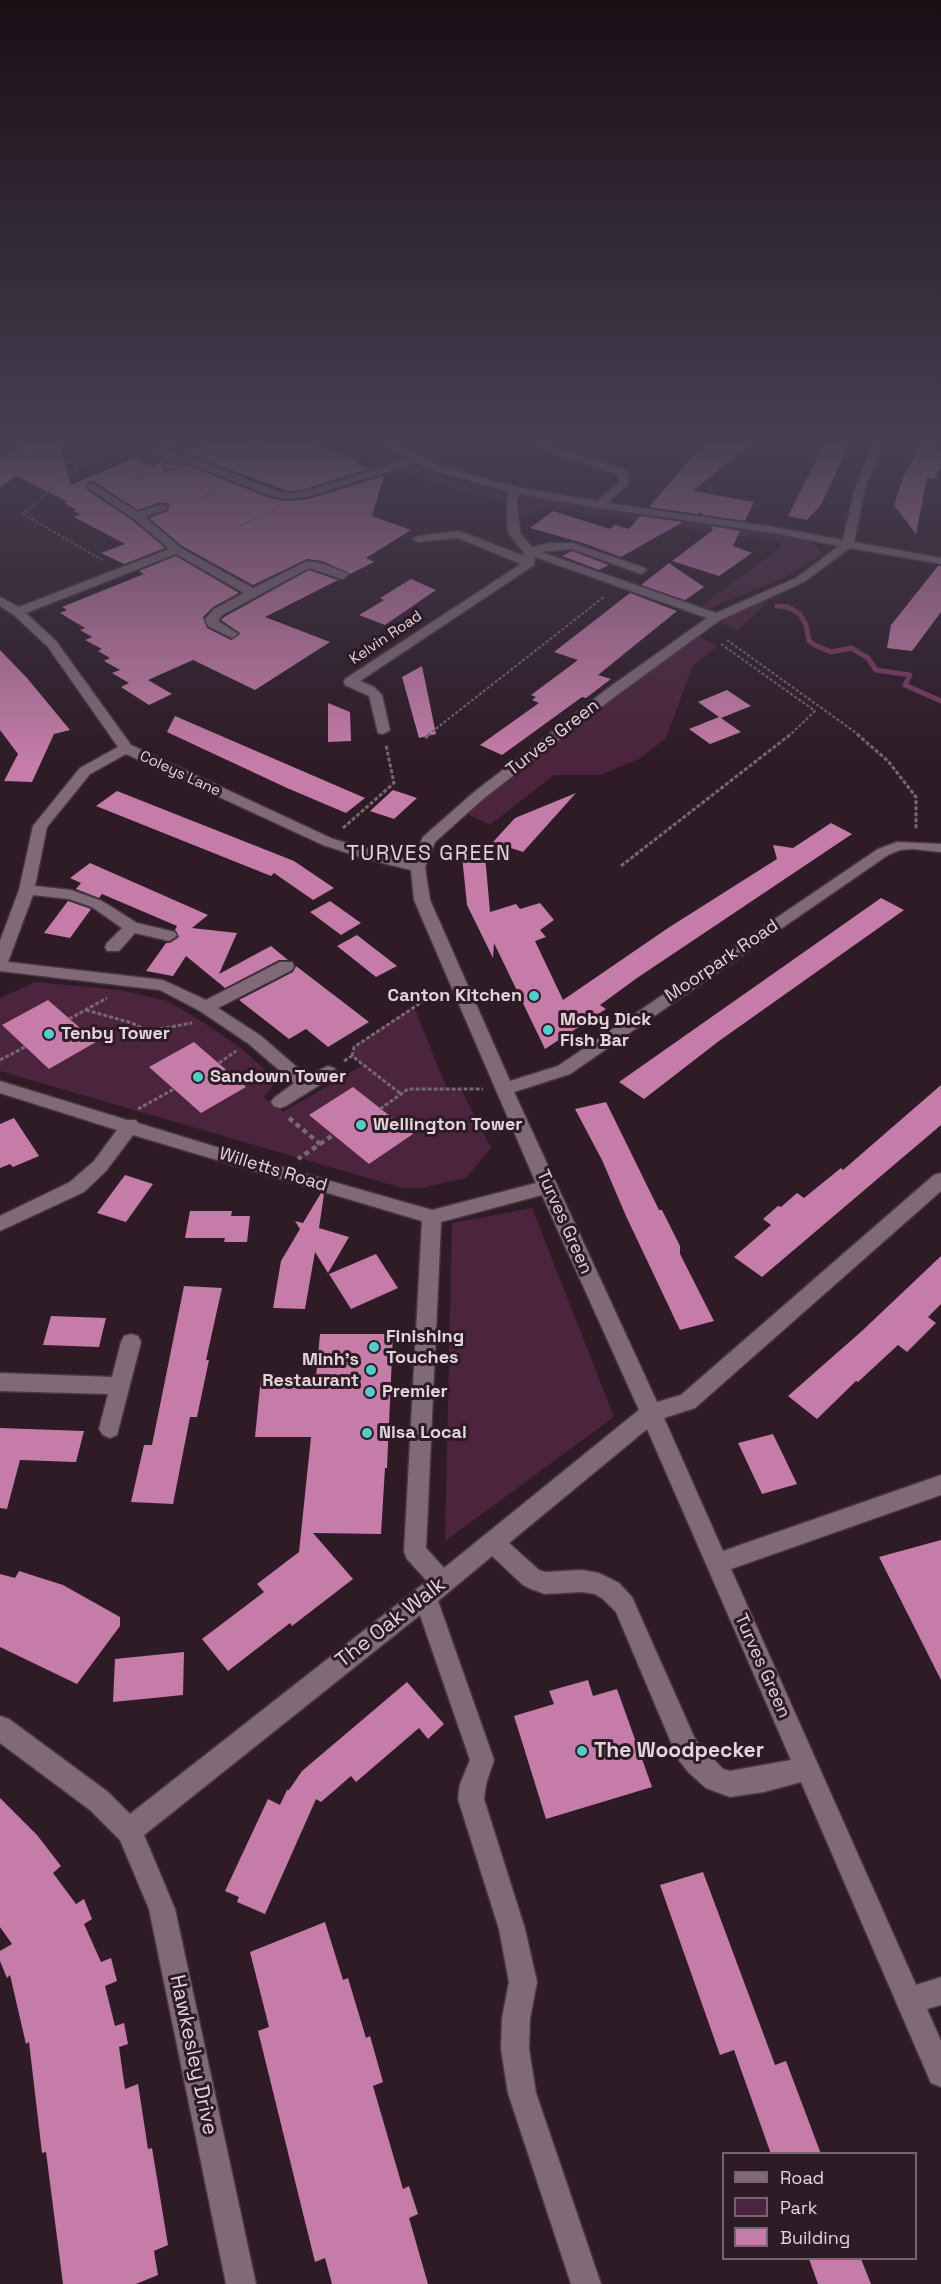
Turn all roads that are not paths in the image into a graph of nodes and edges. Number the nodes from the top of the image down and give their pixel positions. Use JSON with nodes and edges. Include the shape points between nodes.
{"nodes":[{"id":1,"x":177,"y":550,"type":"joint"},
{"id":2,"x":507,"y":550,"type":"edge"},
{"id":3,"x":525,"y":550,"type":"edge"},
{"id":4,"x":543,"y":550,"type":"edge"},
{"id":5,"x":583,"y":550,"type":"edge"},
{"id":6,"x":841,"y":550,"type":"edge"},
{"id":7,"x":879,"y":550,"type":"edge"},
{"id":8,"x":530,"y":557,"type":"junction"},
{"id":9,"x":941,"y":561,"type":"edge"},
{"id":10,"x":641,"y":570,"type":"dead end"},
{"id":11,"x":342,"y":575,"type":"dead end"},
{"id":12,"x":252,"y":593,"type":"junction"},
{"id":13,"x":0,"y":601,"type":"edge"},
{"id":14,"x":18,"y":612,"type":"junction"},
{"id":15,"x":716,"y":617,"type":"junction"},
{"id":16,"x":232,"y":634,"type":"dead end"},
{"id":17,"x":333,"y":675,"type":"dead end"},
{"id":18,"x":350,"y":682,"type":"junction"},
{"id":19,"x":383,"y":730,"type":"road end"},
{"id":20,"x":126,"y":747,"type":"junction"},
{"id":21,"x":941,"y":848,"type":"edge"},
{"id":22,"x":418,"y":867,"type":"junction"},
{"id":23,"x":27,"y":890,"type":"junction"},
{"id":24,"x":132,"y":927,"type":"junction"},
{"id":25,"x":169,"y":936,"type":"dead end"},
{"id":26,"x":112,"y":947,"type":"dead end"},
{"id":27,"x":0,"y":964,"type":"edge"},
{"id":28,"x":286,"y":966,"type":"dead end"},
{"id":29,"x":206,"y":1007,"type":"junction"},
{"id":30,"x":328,"y":1072,"type":"road end"},
{"id":31,"x":306,"y":1084,"type":"junction"},
{"id":32,"x":0,"y":1087,"type":"edge"},
{"id":33,"x":505,"y":1089,"type":"junction"},
{"id":34,"x":280,"y":1102,"type":"road end"},
{"id":35,"x":130,"y":1125,"type":"junction"},
{"id":36,"x":941,"y":1179,"type":"edge"},
{"id":37,"x":547,"y":1187,"type":"junction"},
{"id":38,"x":432,"y":1217,"type":"junction"},
{"id":39,"x":0,"y":1224,"type":"edge"},
{"id":40,"x":131,"y":1342,"type":"dead end"},
{"id":41,"x":0,"y":1382,"type":"edge"},
{"id":42,"x":119,"y":1386,"type":"junction"},
{"id":43,"x":651,"y":1413,"type":"junction"},
{"id":44,"x":110,"y":1429,"type":"dead end"},
{"id":45,"x":941,"y":1485,"type":"edge"},
{"id":46,"x":492,"y":1542,"type":"junction"},
{"id":47,"x":717,"y":1564,"type":"junction"},
{"id":48,"x":434,"y":1590,"type":"junction"},
{"id":49,"x":0,"y":1728,"type":"edge"},
{"id":50,"x":807,"y":1768,"type":"junction"},
{"id":51,"x":129,"y":1830,"type":"junction"},
{"id":52,"x":941,"y":1991,"type":"edge"},
{"id":53,"x":909,"y":2001,"type":"junction"},
{"id":54,"x":941,"y":2073,"type":"edge"},
{"id":55,"x":241,"y":2284,"type":"edge"},
{"id":56,"x":586,"y":2284,"type":"edge"}],
"edges":[{"from":1,"to":12,"type":"street"},
{"from":1,"to":14,"type":"street"},
{"from":2,"to":8,"type":"street"},
{"from":3,"to":8,"type":"street"},
{"from":4,"to":8,"type":"street"},
{"from":5,"to":10,"type":"street"},
{"from":6,"to":15,"type":"street","name":"Turves Green","via":[[800,580]]},
{"from":7,"to":9,"type":"street"},
{"from":8,"to":15,"type":"street","via":[[622,583]]},
{"from":8,"to":18,"type":"street","name":"Kelvin Road"},
{"from":11,"to":12,"type":"street","via":[[307,564]]},
{"from":12,"to":16,"type":"street","via":[[211,618],[212,623]]},
{"from":13,"to":14,"type":"street","name":"Coleys Lane"},
{"from":14,"to":20,"type":"street","name":"Coleys Lane","via":[[52,644]]},
{"from":15,"to":22,"type":"street","name":"Turves Green","via":[[472,801],[428,840]]},
{"from":17,"to":18,"type":"street","name":"Kelvin Road"},
{"from":18,"to":19,"type":"street","name":"Kelvin Road","via":[[375,695]]},
{"from":20,"to":22,"type":"street","name":"Coleys Lane","via":[[328,842]]},
{"from":20,"to":23,"type":"street","via":[[85,771],[40,826]]},
{"from":21,"to":33,"type":"street","name":"Moorpark Road","via":[[897,846],[883,852],[564,1070]]},
{"from":22,"to":33,"type":"street","name":"Turves Green","via":[[422,900]]},
{"from":23,"to":24,"type":"street","via":[[71,895],[97,904]]},
{"from":23,"to":27,"type":"street"},
{"from":24,"to":25,"type":"street"},
{"from":24,"to":26,"type":"street"},
{"from":27,"to":29,"type":"street","via":[[163,985]]},
{"from":28,"to":29,"type":"street"},
{"from":29,"to":31,"type":"street","via":[[255,1040]]},
{"from":30,"to":31,"type":"street"},
{"from":31,"to":34,"type":"street"},
{"from":32,"to":35,"type":"street","name":"Willetts Road"},
{"from":33,"to":37,"type":"street","name":"Turves Green"},
{"from":35,"to":38,"type":"street","name":"Willetts Road"},
{"from":35,"to":39,"type":"street","via":[[100,1166],[77,1187]]},
{"from":36,"to":43,"type":"street","via":[[688,1401]]},
{"from":37,"to":38,"type":"street"},
{"from":37,"to":43,"type":"street","name":"Turves Green"},
{"from":38,"to":48,"type":"street","via":[[415,1552]]},
{"from":40,"to":42,"type":"street"},
{"from":41,"to":42,"type":"street"},
{"from":42,"to":44,"type":"street"},
{"from":43,"to":46,"type":"street","name":"The Oak Walk"},
{"from":43,"to":47,"type":"street","name":"Turves Green"},
{"from":45,"to":47,"type":"street"},
{"from":46,"to":48,"type":"street","name":"The Oak Walk"},
{"from":46,"to":50,"type":"street","via":[[531,1578],[545,1583],[582,1581],[611,1591],[624,1605],[687,1750],[715,1779],[730,1784]]},
{"from":47,"to":50,"type":"street","name":"Turves Green"},
{"from":48,"to":51,"type":"street","name":"The Oak Walk"},
{"from":48,"to":56,"type":"street","via":[[482,1760],[471,1799],[512,1929],[523,1982],[515,2049],[522,2092]]},
{"from":49,"to":51,"type":"street","via":[[99,1800]]},
{"from":50,"to":53,"type":"street","name":"Turves Green"},
{"from":51,"to":55,"type":"street","name":"Hawkesley Drive","via":[[162,1909]]},
{"from":52,"to":53,"type":"street"},
{"from":53,"to":54,"type":"street","name":"Turves Green"}]}
